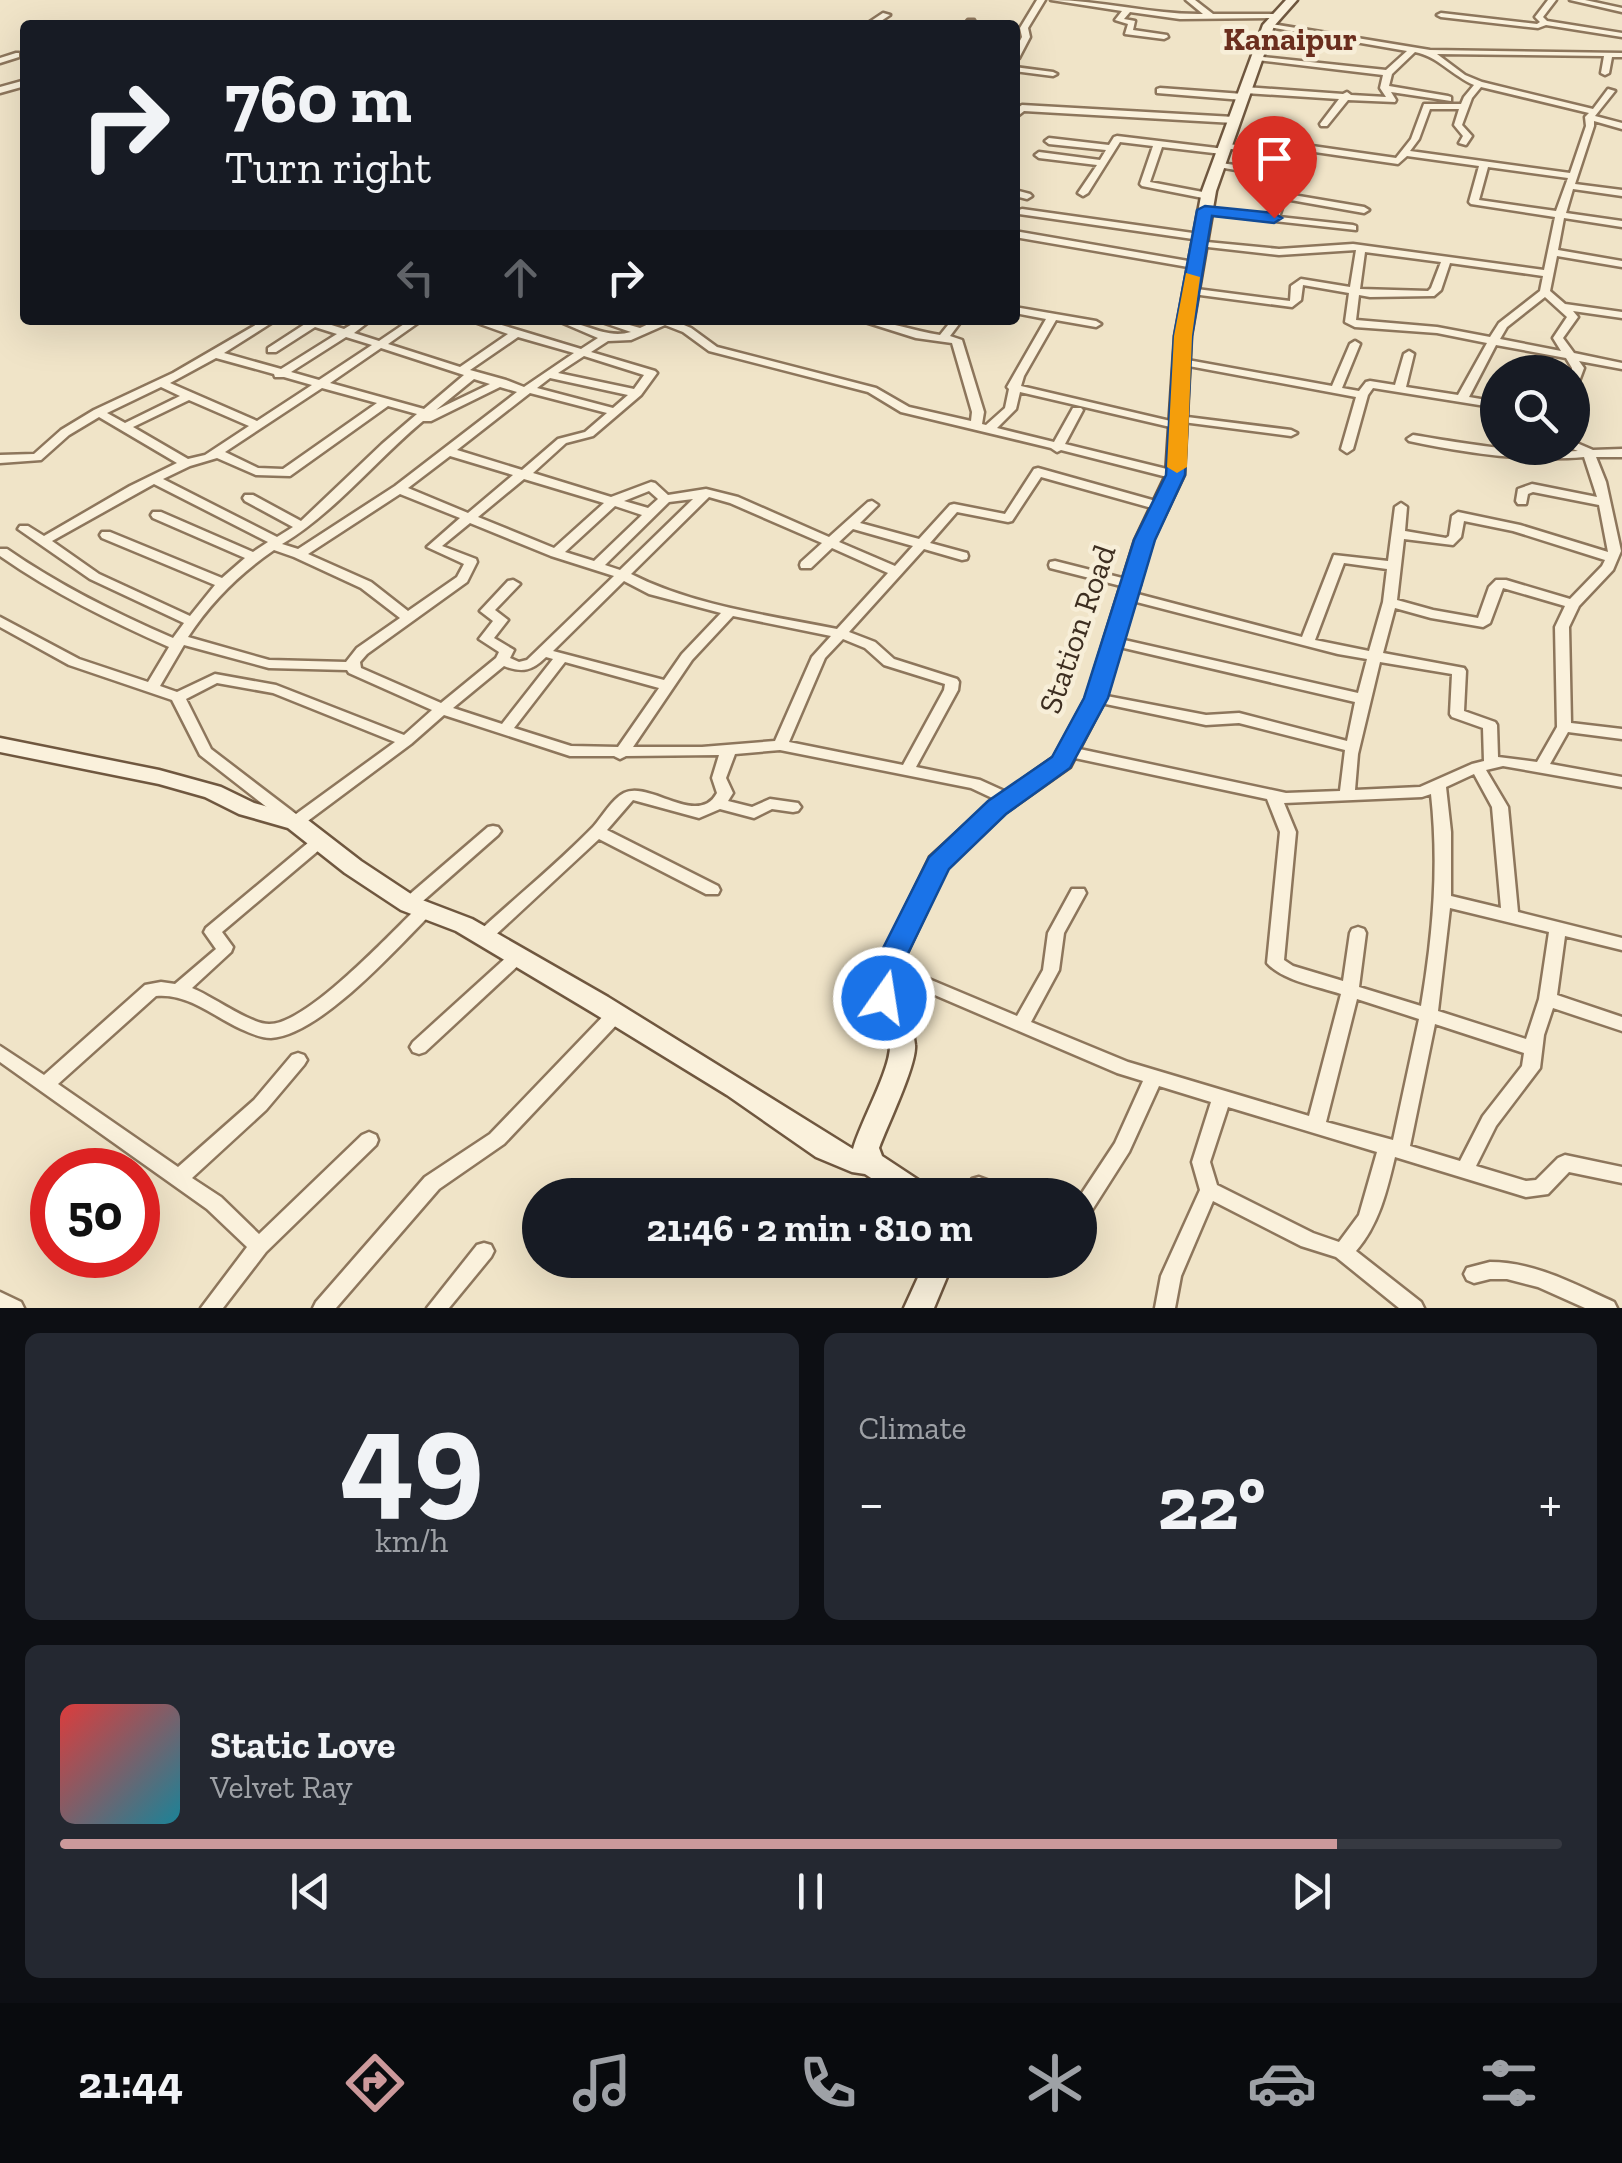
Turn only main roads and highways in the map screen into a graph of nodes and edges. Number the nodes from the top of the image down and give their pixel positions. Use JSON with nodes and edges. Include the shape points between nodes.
{"nodes":[{"id":1,"x":1282,"y":9,"type":"edge"},
{"id":2,"x":0,"y":744,"type":"edge"},
{"id":3,"x":871,"y":1163,"type":"junction"},
{"id":4,"x":894,"y":1178,"type":"edge"},
{"id":5,"x":933,"y":1278,"type":"edge"},
{"id":6,"x":921,"y":1308,"type":"edge"}],
"edges":[{"from":1,"to":3,"type":"main road","name":"Station Road","via":[[1257,58],[1206,203],[1188,291],[1176,475],[1144,540],[1096,698],[1070,752],[938,863],[887,968],[881,987],[903,1038],[868,1135]]},
{"from":2,"to":3,"type":"main road","via":[[159,777],[296,822],[417,907],[464,925],[616,1014],[826,1149]]},
{"from":3,"to":4,"type":"main road"},
{"from":5,"to":6,"type":"main road"}]}
